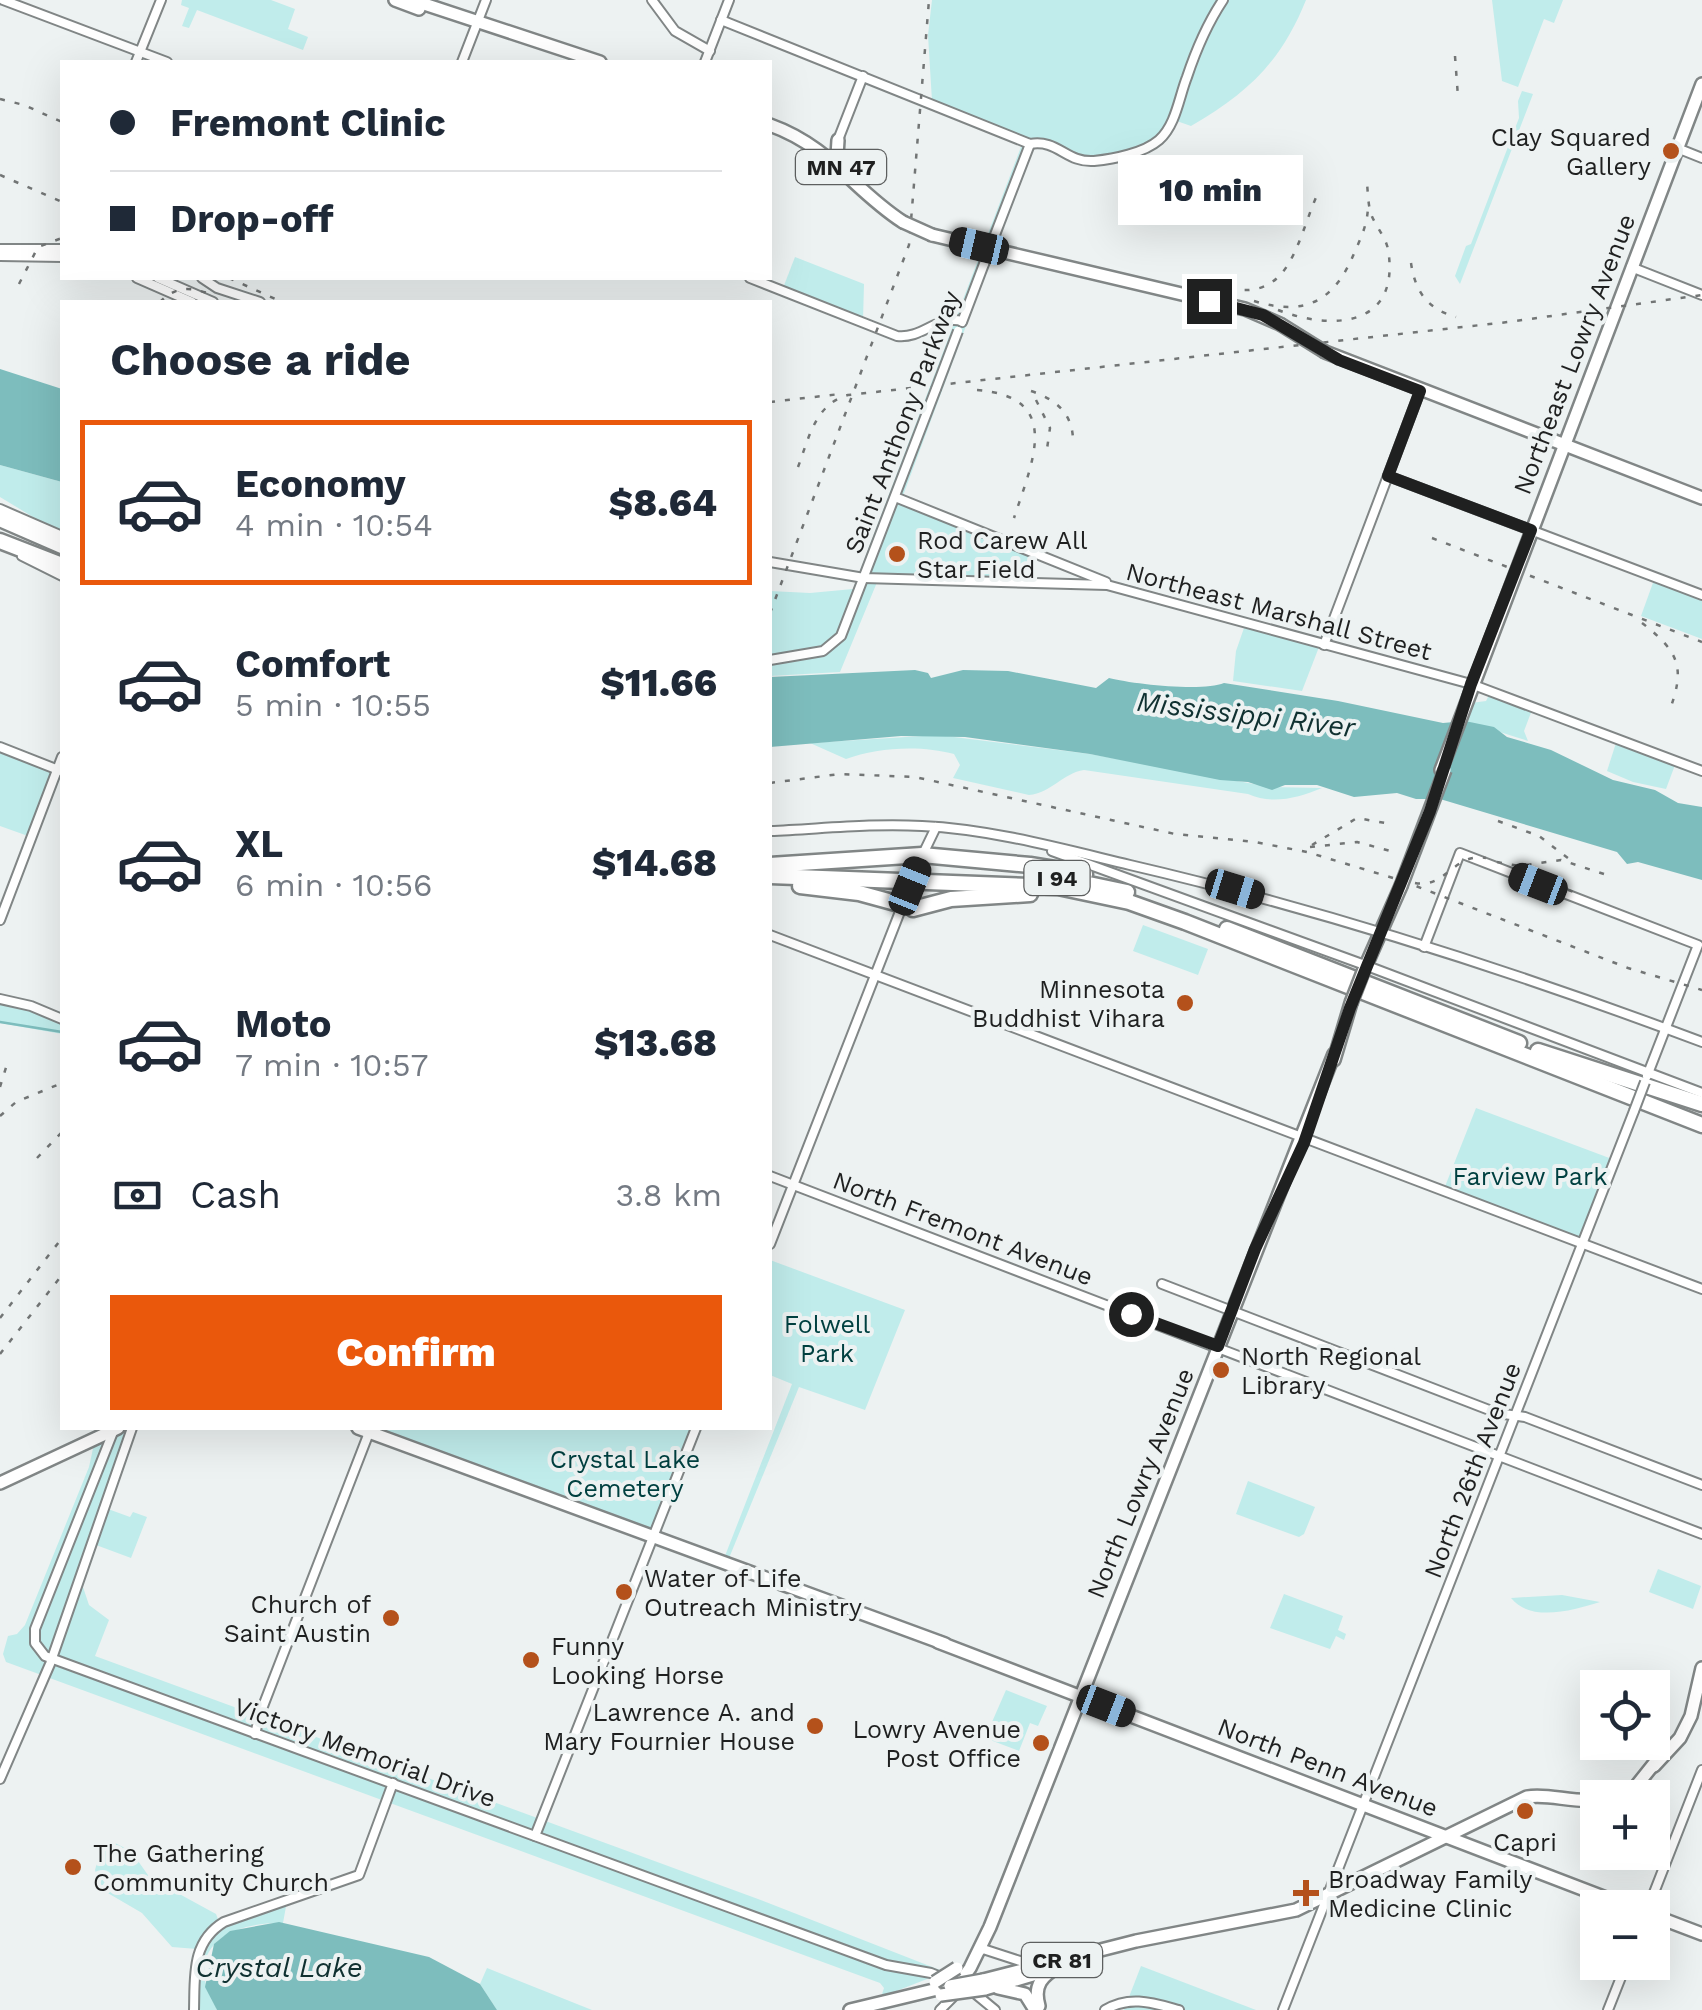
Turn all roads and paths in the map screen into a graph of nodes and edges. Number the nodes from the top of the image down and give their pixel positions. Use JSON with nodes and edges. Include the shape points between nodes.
{"nodes":[{"id":1,"x":2,"y":0,"type":"edge"},
{"id":2,"x":161,"y":0,"type":"edge"},
{"id":3,"x":395,"y":0,"type":"edge"},
{"id":4,"x":412,"y":0,"type":"edge"},
{"id":5,"x":486,"y":0,"type":"edge"},
{"id":6,"x":652,"y":0,"type":"edge"},
{"id":7,"x":729,"y":0,"type":"edge"},
{"id":8,"x":1222,"y":0,"type":"edge"},
{"id":9,"x":722,"y":20,"type":"junction"},
{"id":10,"x":476,"y":24,"type":"junction"},
{"id":11,"x":710,"y":50,"type":"junction"},
{"id":12,"x":139,"y":59,"type":"edge"},
{"id":13,"x":463,"y":60,"type":"edge"},
{"id":14,"x":574,"y":60,"type":"edge"},
{"id":15,"x":593,"y":60,"type":"edge"},
{"id":16,"x":706,"y":60,"type":"edge"},
{"id":17,"x":862,"y":76,"type":"junction"},
{"id":18,"x":1700,"y":89,"type":"edge"},
{"id":19,"x":772,"y":128,"type":"edge"},
{"id":20,"x":772,"y":129,"type":"edge"},
{"id":21,"x":791,"y":133,"type":"junction"},
{"id":22,"x":838,"y":140,"type":"junction"},
{"id":23,"x":1030,"y":144,"type":"junction"},
{"id":24,"x":1677,"y":148,"type":"junction"},
{"id":25,"x":1702,"y":158,"type":"edge"},
{"id":26,"x":869,"y":195,"type":"junction"},
{"id":27,"x":902,"y":224,"type":"junction"},
{"id":28,"x":0,"y":248,"type":"edge"},
{"id":29,"x":60,"y":249,"type":"edge"},
{"id":30,"x":0,"y":256,"type":"edge"},
{"id":31,"x":60,"y":257,"type":"edge"},
{"id":32,"x":1631,"y":267,"type":"junction"},
{"id":33,"x":142,"y":280,"type":"edge"},
{"id":34,"x":163,"y":280,"type":"edge"},
{"id":35,"x":755,"y":280,"type":"edge"},
{"id":36,"x":206,"y":281,"type":"edge"},
{"id":37,"x":1702,"y":295,"type":"edge"},
{"id":38,"x":187,"y":300,"type":"edge"},
{"id":39,"x":208,"y":300,"type":"edge"},
{"id":40,"x":248,"y":300,"type":"edge"},
{"id":41,"x":960,"y":326,"type":"junction"},
{"id":42,"x":1420,"y":391,"type":"junction"},
{"id":43,"x":1563,"y":445,"type":"junction"},
{"id":44,"x":1388,"y":476,"type":"junction"},
{"id":45,"x":895,"y":497,"type":"junction"},
{"id":46,"x":1702,"y":498,"type":"edge"},
{"id":47,"x":0,"y":509,"type":"edge"},
{"id":48,"x":0,"y":520,"type":"edge"},
{"id":49,"x":0,"y":528,"type":"edge"},
{"id":50,"x":1531,"y":530,"type":"junction"},
{"id":51,"x":60,"y":535,"type":"edge"},
{"id":52,"x":0,"y":543,"type":"edge"},
{"id":53,"x":60,"y":545,"type":"edge"},
{"id":54,"x":60,"y":554,"type":"edge"},
{"id":55,"x":19,"y":555,"type":"joint"},
{"id":56,"x":772,"y":562,"type":"edge"},
{"id":57,"x":60,"y":570,"type":"edge"},
{"id":58,"x":60,"y":570,"type":"edge"},
{"id":59,"x":864,"y":578,"type":"junction"},
{"id":60,"x":1106,"y":582,"type":"dead end"},
{"id":61,"x":1702,"y":594,"type":"edge"},
{"id":62,"x":1324,"y":645,"type":"junction"},
{"id":63,"x":772,"y":660,"type":"edge"},
{"id":64,"x":1471,"y":684,"type":"junction"},
{"id":65,"x":0,"y":748,"type":"edge"},
{"id":66,"x":1443,"y":770,"type":"joint"},
{"id":67,"x":60,"y":771,"type":"edge"},
{"id":68,"x":1702,"y":771,"type":"edge"},
{"id":69,"x":936,"y":827,"type":"junction"},
{"id":70,"x":772,"y":831,"type":"edge"},
{"id":71,"x":1034,"y":844,"type":"junction"},
{"id":72,"x":1086,"y":854,"type":"junction"},
{"id":73,"x":921,"y":859,"type":"junction"},
{"id":74,"x":1092,"y":865,"type":"junction"},
{"id":75,"x":772,"y":866,"type":"edge"},
{"id":76,"x":772,"y":866,"type":"edge"},
{"id":77,"x":772,"y":878,"type":"edge"},
{"id":78,"x":772,"y":878,"type":"edge"},
{"id":79,"x":1054,"y":894,"type":"junction"},
{"id":80,"x":1140,"y":901,"type":"junction"},
{"id":81,"x":908,"y":903,"type":"junction"},
{"id":82,"x":949,"y":907,"type":"joint"},
{"id":83,"x":0,"y":920,"type":"edge"},
{"id":84,"x":1378,"y":933,"type":"junction"},
{"id":85,"x":772,"y":936,"type":"edge"},
{"id":86,"x":1424,"y":948,"type":"junction"},
{"id":87,"x":1365,"y":969,"type":"junction"},
{"id":88,"x":876,"y":975,"type":"junction"},
{"id":89,"x":0,"y":999,"type":"edge"},
{"id":90,"x":60,"y":1018,"type":"edge"},
{"id":91,"x":1665,"y":1029,"type":"junction"},
{"id":92,"x":1702,"y":1042,"type":"edge"},
{"id":93,"x":1538,"y":1051,"type":"junction"},
{"id":94,"x":1647,"y":1077,"type":"junction"},
{"id":95,"x":1612,"y":1089,"type":"junction"},
{"id":96,"x":1702,"y":1093,"type":"edge"},
{"id":97,"x":1702,"y":1104,"type":"edge"},
{"id":98,"x":1702,"y":1114,"type":"edge"},
{"id":99,"x":1702,"y":1125,"type":"edge"},
{"id":100,"x":1702,"y":1134,"type":"edge"},
{"id":101,"x":1304,"y":1138,"type":"junction"},
{"id":102,"x":772,"y":1177,"type":"edge"},
{"id":103,"x":794,"y":1185,"type":"junction"},
{"id":104,"x":772,"y":1239,"type":"edge"},
{"id":105,"x":1582,"y":1244,"type":"junction"},
{"id":106,"x":1162,"y":1284,"type":"dead end"},
{"id":107,"x":1701,"y":1290,"type":"edge"},
{"id":108,"x":1232,"y":1312,"type":"junction"},
{"id":109,"x":1218,"y":1346,"type":"junction"},
{"id":110,"x":1515,"y":1416,"type":"junction"},
{"id":111,"x":112,"y":1430,"type":"edge"},
{"id":112,"x":115,"y":1430,"type":"edge"},
{"id":113,"x":131,"y":1430,"type":"edge"},
{"id":114,"x":366,"y":1430,"type":"edge"},
{"id":115,"x":369,"y":1430,"type":"edge"},
{"id":116,"x":695,"y":1430,"type":"edge"},
{"id":117,"x":1500,"y":1454,"type":"junction"},
{"id":118,"x":0,"y":1483,"type":"edge"},
{"id":119,"x":1702,"y":1485,"type":"edge"},
{"id":120,"x":1702,"y":1534,"type":"edge"},
{"id":121,"x":654,"y":1536,"type":"junction"},
{"id":122,"x":52,"y":1659,"type":"junction"},
{"id":123,"x":1702,"y":1668,"type":"edge"},
{"id":124,"x":1079,"y":1696,"type":"junction"},
{"id":125,"x":253,"y":1733,"type":"junction"},
{"id":126,"x":1702,"y":1770,"type":"edge"},
{"id":127,"x":0,"y":1779,"type":"edge"},
{"id":128,"x":1641,"y":1780,"type":"edge"},
{"id":129,"x":395,"y":1784,"type":"junction"},
{"id":130,"x":1363,"y":1804,"type":"junction"},
{"id":131,"x":1580,"y":1804,"type":"edge"},
{"id":132,"x":1447,"y":1836,"type":"junction"},
{"id":133,"x":538,"y":1837,"type":"junction"},
{"id":134,"x":1586,"y":1890,"type":"edge"},
{"id":135,"x":1655,"y":1890,"type":"edge"},
{"id":136,"x":1327,"y":1896,"type":"junction"},
{"id":137,"x":1670,"y":1922,"type":"edge"},
{"id":138,"x":990,"y":1927,"type":"junction"},
{"id":139,"x":1702,"y":1934,"type":"edge"},
{"id":140,"x":1139,"y":1941,"type":"junction"},
{"id":141,"x":981,"y":1951,"type":"junction"},
{"id":142,"x":1059,"y":1966,"type":"junction"},
{"id":143,"x":974,"y":1969,"type":"junction"},
{"id":144,"x":1620,"y":1980,"type":"edge"},
{"id":145,"x":956,"y":1983,"type":"junction"},
{"id":146,"x":988,"y":1993,"type":"edge"},
{"id":147,"x":877,"y":2004,"type":"edge"},
{"id":148,"x":194,"y":2010,"type":"edge"},
{"id":149,"x":850,"y":2010,"type":"edge"},
{"id":150,"x":938,"y":2010,"type":"edge"},
{"id":151,"x":1003,"y":2010,"type":"edge"},
{"id":152,"x":1038,"y":2010,"type":"edge"},
{"id":153,"x":1105,"y":2010,"type":"edge"},
{"id":154,"x":1179,"y":2010,"type":"edge"},
{"id":155,"x":1283,"y":2010,"type":"edge"},
{"id":156,"x":1608,"y":2010,"type":"edge"}],
"edges":[{"from":1,"to":12,"type":"street"},
{"from":2,"to":12,"type":"street"},
{"from":3,"to":10,"type":"main road"},
{"from":4,"to":10,"type":"main road"},
{"from":5,"to":10,"type":"street"},
{"from":6,"to":11,"type":"street","via":[[675,30]]},
{"from":7,"to":9,"type":"street"},
{"from":8,"to":23,"type":"street","via":[[1171,123],[1156,142],[1090,161],[1050,143]]},
{"from":9,"to":11,"type":"street"},
{"from":9,"to":17,"type":"street"},
{"from":10,"to":13,"type":"street"},
{"from":10,"to":14,"type":"main road"},
{"from":10,"to":15,"type":"main road"},
{"from":11,"to":16,"type":"street"},
{"from":17,"to":22,"type":"street"},
{"from":17,"to":23,"type":"street"},
{"from":18,"to":24,"type":"main road","name":"Northeast Lowry Avenue"},
{"from":19,"to":21,"type":"main road","number":"MN 47"},
{"from":20,"to":27,"type":"main road","number":"MN 47","via":[[820,155]]},
{"from":21,"to":22,"type":"main road","via":[[829,147]]},
{"from":21,"to":26,"type":"main road","number":"MN 47","via":[[824,152]]},
{"from":22,"to":26,"type":"main road","via":[[837,156]]},
{"from":23,"to":41,"type":"street","name":"Saint Anthony Parkway","bridge":true},
{"from":24,"to":25,"type":"street"},
{"from":24,"to":32,"type":"main road","name":"Northeast Lowry Avenue"},
{"from":26,"to":27,"type":"main road","number":"MN 47"},
{"from":27,"to":42,"type":"main road","number":"MN 47","bridge":true,"via":[[930,237],[1238,308]]},
{"from":28,"to":29,"type":"street"},
{"from":30,"to":31,"type":"street"},
{"from":32,"to":37,"type":"street"},
{"from":32,"to":43,"type":"main road","name":"Northeast Lowry Avenue"},
{"from":33,"to":38,"type":"street"},
{"from":34,"to":39,"type":"street"},
{"from":35,"to":41,"type":"street","via":[[897,336],[916,336],[945,320]]},
{"from":36,"to":40,"type":"street"},
{"from":41,"to":45,"type":"street","name":"Saint Anthony Parkway","bridge":true},
{"from":42,"to":43,"type":"main road","number":"MN 47"},
{"from":42,"to":44,"type":"street"},
{"from":43,"to":46,"type":"main road","number":"MN 47"},
{"from":43,"to":50,"type":"main road","name":"Northeast Lowry Avenue"},
{"from":44,"to":50,"type":"street"},
{"from":44,"to":62,"type":"street"},
{"from":45,"to":59,"type":"street","name":"Saint Anthony Parkway"},
{"from":45,"to":60,"type":"street"},
{"from":47,"to":51,"type":"street"},
{"from":48,"to":53,"type":"highway"},
{"from":49,"to":54,"type":"highway"},
{"from":50,"to":61,"type":"street"},
{"from":50,"to":64,"type":"main road","name":"Northeast Lowry Avenue"},
{"from":52,"to":55,"type":"street"},
{"from":52,"to":57,"type":"highway"},
{"from":55,"to":58,"type":"highway"},
{"from":56,"to":59,"type":"street","name":"Northeast Marshall Street"},
{"from":59,"to":62,"type":"street","name":"Northeast Marshall Street","via":[[1106,585]]},
{"from":59,"to":63,"type":"street","name":"Saint Anthony Parkway","via":[[833,646]]},
{"from":62,"to":64,"type":"street","name":"Northeast Marshall Street"},
{"from":64,"to":66,"type":"main road","name":"Northeast Lowry Avenue"},
{"from":64,"to":68,"type":"street","name":"Northeast Marshall Street"},
{"from":65,"to":67,"type":"street"},
{"from":66,"to":84,"type":"main road","name":"North Lowry Avenue","bridge":true},
{"from":67,"to":83,"type":"street"},
{"from":69,"to":70,"type":"street"},
{"from":69,"to":71,"type":"street"},
{"from":69,"to":73,"type":"street"},
{"from":71,"to":72,"type":"street"},
{"from":71,"to":74,"type":"street"},
{"from":72,"to":74,"type":"street"},
{"from":72,"to":84,"type":"street","via":[[1235,889]]},
{"from":73,"to":75,"type":"highway"},
{"from":73,"to":80,"type":"highway","via":[[1073,872],[1124,886]]},
{"from":73,"to":81,"type":"street","bridge":true},
{"from":74,"to":87,"type":"street"},
{"from":76,"to":80,"type":"highway","number":"I 94","via":[[1043,877],[1096,884]]},
{"from":77,"to":80,"type":"highway","number":"I 94","via":[[1049,886]]},
{"from":78,"to":81,"type":"highway"},
{"from":79,"to":80,"type":"highway"},
{"from":79,"to":81,"type":"highway"},
{"from":79,"to":82,"type":"highway"},
{"from":80,"to":93,"type":"highway","number":"I 94"},
{"from":80,"to":95,"type":"highway","number":"I 94"},
{"from":81,"to":82,"type":"street"},
{"from":81,"to":88,"type":"street"},
{"from":84,"to":86,"type":"street"},
{"from":84,"to":87,"type":"main road","name":"North Lowry Avenue"},
{"from":85,"to":88,"type":"street"},
{"from":86,"to":91,"type":"street"},
{"from":86,"to":91,"type":"street","name":"North 26th Avenue","via":[[1460,854],[1698,945]]},
{"from":87,"to":94,"type":"street"},
{"from":87,"to":101,"type":"main road","name":"North Lowry Avenue","bridge":true},
{"from":88,"to":101,"type":"street"},
{"from":88,"to":103,"type":"street"},
{"from":89,"to":90,"type":"street"},
{"from":91,"to":92,"type":"street"},
{"from":91,"to":94,"type":"street","name":"North 26th Avenue"},
{"from":93,"to":97,"type":"highway"},
{"from":93,"to":98,"type":"highway","number":"I 94"},
{"from":94,"to":96,"type":"street"},
{"from":94,"to":105,"type":"street","name":"North 26th Avenue","bridge":true},
{"from":95,"to":99,"type":"highway","number":"I 94"},
{"from":95,"to":100,"type":"highway"},
{"from":101,"to":105,"type":"street"},
{"from":101,"to":108,"type":"main road","name":"North Lowry Avenue"},
{"from":102,"to":103,"type":"street","name":"North Fremont Avenue"},
{"from":103,"to":104,"type":"street"},
{"from":103,"to":109,"type":"street","name":"North Fremont Avenue"},
{"from":105,"to":107,"type":"street"},
{"from":105,"to":110,"type":"street","name":"North 26th Avenue"},
{"from":106,"to":108,"type":"street"},
{"from":108,"to":109,"type":"main road","name":"North Lowry Avenue"},
{"from":108,"to":110,"type":"street"},
{"from":109,"to":117,"type":"street","name":"North Fremont Avenue"},
{"from":109,"to":124,"type":"main road","name":"North Lowry Avenue"},
{"from":110,"to":117,"type":"street","name":"North 26th Avenue"},
{"from":110,"to":119,"type":"street"},
{"from":111,"to":118,"type":"main road"},
{"from":112,"to":122,"type":"street","via":[[34,1632],[36,1647]]},
{"from":113,"to":122,"type":"street"},
{"from":114,"to":125,"type":"street"},
{"from":115,"to":121,"type":"main road","name":"North Penn Avenue"},
{"from":116,"to":121,"type":"street"},
{"from":117,"to":120,"type":"street","name":"North Fremont Avenue"},
{"from":117,"to":130,"type":"street","name":"North 26th Avenue"},
{"from":121,"to":124,"type":"main road","name":"North Penn Avenue"},
{"from":121,"to":133,"type":"street"},
{"from":122,"to":125,"type":"street","name":"Victory Memorial Drive"},
{"from":122,"to":127,"type":"street"},
{"from":123,"to":128,"type":"main road","via":[[1686,1726]]},
{"from":124,"to":130,"type":"main road","name":"North Penn Avenue"},
{"from":124,"to":138,"type":"main road","name":"North Lowry Avenue"},
{"from":125,"to":129,"type":"street","name":"Victory Memorial Drive"},
{"from":126,"to":135,"type":"street"},
{"from":129,"to":133,"type":"street","name":"Victory Memorial Drive"},
{"from":129,"to":148,"type":"street","via":[[361,1873],[212,1930],[198,1953]]},
{"from":130,"to":132,"type":"main road","name":"North Penn Avenue"},
{"from":130,"to":136,"type":"street","name":"North 26th Avenue"},
{"from":131,"to":132,"type":"main road","number":"CR 81","via":[[1533,1796]]},
{"from":132,"to":134,"type":"main road","name":"North Penn Avenue"},
{"from":132,"to":136,"type":"main road","number":"CR 81"},
{"from":133,"to":145,"type":"street","name":"Victory Memorial Drive","via":[[904,1969],[936,1970]]},
{"from":136,"to":140,"type":"main road","number":"CR 81","via":[[1291,1912]]},
{"from":136,"to":155,"type":"street","name":"North 26th Avenue"},
{"from":137,"to":139,"type":"main road"},
{"from":138,"to":141,"type":"main road","name":"North Lowry Avenue"},
{"from":138,"to":145,"type":"main road"},
{"from":140,"to":141,"type":"street","via":[[1028,1962]]},
{"from":140,"to":142,"type":"main road","number":"CR 81"},
{"from":140,"to":146,"type":"main road","number":"CR 81"},
{"from":141,"to":143,"type":"main road","name":"North Lowry Avenue"},
{"from":141,"to":145,"type":"main road","name":"North Lowry Avenue"},
{"from":142,"to":146,"type":"main road","number":"CR 81"},
{"from":142,"to":152,"type":"main road","via":[[1039,1982]]},
{"from":143,"to":145,"type":"main road","name":"North Lowry Avenue"},
{"from":143,"to":146,"type":"main road","via":[[974,1980]]},
{"from":144,"to":156,"type":"street"},
{"from":145,"to":146,"type":"main road","number":"CR 81","bridge":true},
{"from":145,"to":146,"type":"street"},
{"from":145,"to":147,"type":"main road","number":"CR 81"},
{"from":145,"to":147,"type":"main road","bridge":true,"via":[[935,1982]]},
{"from":145,"to":150,"type":"street"},
{"from":146,"to":151,"type":"street"},
{"from":146,"to":152,"type":"main road","via":[[1025,1994]]},
{"from":147,"to":149,"type":"main road","number":"CR 81"},
{"from":153,"to":154,"type":"street","via":[[1140,2000]]}]}
